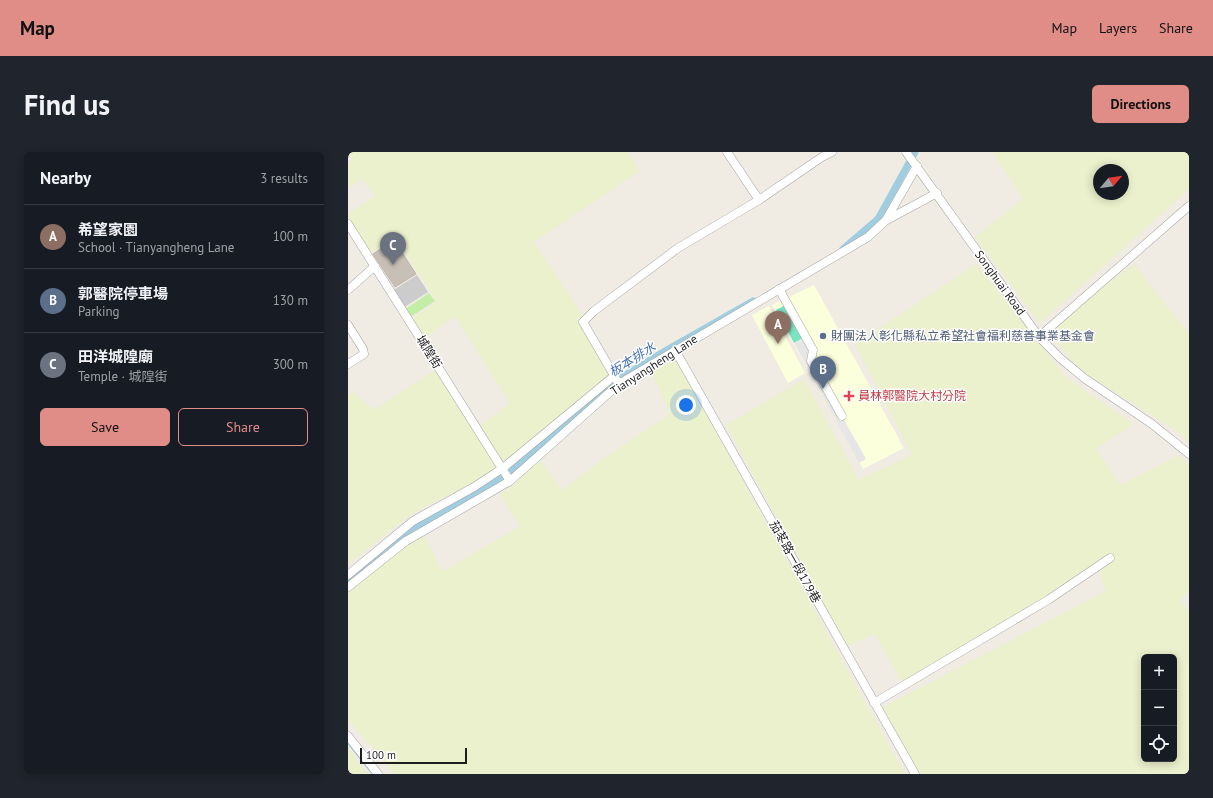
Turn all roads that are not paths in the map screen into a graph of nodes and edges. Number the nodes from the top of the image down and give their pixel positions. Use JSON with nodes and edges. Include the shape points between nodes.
{"nodes":[{"id":1,"x":727,"y":152,"type":"edge"},
{"id":2,"x":832,"y":152,"type":"edge"},
{"id":3,"x":906,"y":152,"type":"edge"},
{"id":4,"x":917,"y":166,"type":"junction"},
{"id":5,"x":936,"y":193,"type":"junction"},
{"id":6,"x":760,"y":200,"type":"junction"},
{"id":7,"x":1189,"y":206,"type":"edge"},
{"id":8,"x":885,"y":221,"type":"junction"},
{"id":9,"x":348,"y":224,"type":"edge"},
{"id":10,"x":375,"y":266,"type":"junction"},
{"id":11,"x":778,"y":289,"type":"junction"},
{"id":12,"x":348,"y":290,"type":"edge"},
{"id":13,"x":348,"y":325,"type":"edge"},
{"id":14,"x":1039,"y":336,"type":"junction"},
{"id":15,"x":675,"y":350,"type":"junction"},
{"id":16,"x":348,"y":364,"type":"edge"},
{"id":17,"x":614,"y":376,"type":"junction"},
{"id":18,"x":619,"y":384,"type":"junction"},
{"id":19,"x":842,"y":416,"type":"dead end"},
{"id":20,"x":1189,"y":454,"type":"edge"},
{"id":21,"x":503,"y":468,"type":"junction"},
{"id":22,"x":510,"y":481,"type":"junction"},
{"id":23,"x":1110,"y":558,"type":"dead end"},
{"id":24,"x":348,"y":575,"type":"edge"},
{"id":25,"x":348,"y":588,"type":"edge"},
{"id":26,"x":874,"y":703,"type":"junction"},
{"id":27,"x":348,"y":736,"type":"edge"},
{"id":28,"x":378,"y":774,"type":"edge"},
{"id":29,"x":915,"y":774,"type":"edge"}],
"edges":[{"from":1,"to":6,"type":"street"},
{"from":2,"to":6,"type":"street"},
{"from":3,"to":4,"type":"street","name":"Songhuai Road"},
{"from":4,"to":5,"type":"street","name":"Songhuai Road"},
{"from":4,"to":8,"type":"street"},
{"from":5,"to":8,"type":"street","name":"Tianyangheng Lane"},
{"from":5,"to":14,"type":"street","name":"Songhuai Road"},
{"from":6,"to":17,"type":"street","via":[[678,248],[583,322]]},
{"from":7,"to":14,"type":"street"},
{"from":8,"to":11,"type":"street","name":"Tianyangheng Lane","via":[[868,238]]},
{"from":9,"to":10,"type":"street","name":"城隍街"},
{"from":10,"to":12,"type":"street"},
{"from":10,"to":21,"type":"street","name":"城隍街"},
{"from":11,"to":15,"type":"street","name":"Tianyangheng Lane"},
{"from":11,"to":19,"type":"street","via":[[813,350],[811,361]]},
{"from":13,"to":16,"type":"street","via":[[364,354]]},
{"from":14,"to":20,"type":"street","name":"Songhuai Road","via":[[1084,378],[1152,424]]},
{"from":15,"to":18,"type":"street","name":"Tianyangheng Lane"},
{"from":15,"to":26,"type":"street","name":"茄苳路一段179巷"},
{"from":17,"to":18,"type":"street"},
{"from":17,"to":21,"type":"street"},
{"from":18,"to":22,"type":"street","name":"Tianyangheng Lane"},
{"from":21,"to":22,"type":"street","name":"城隍街"},
{"from":21,"to":24,"type":"street","via":[[413,521]]},
{"from":22,"to":25,"type":"street","name":"Tianyangheng Lane","via":[[406,541]]},
{"from":23,"to":26,"type":"street","via":[[1048,600]]},
{"from":26,"to":29,"type":"street","name":"茄苳路一段179巷"},
{"from":27,"to":28,"type":"street"}]}
